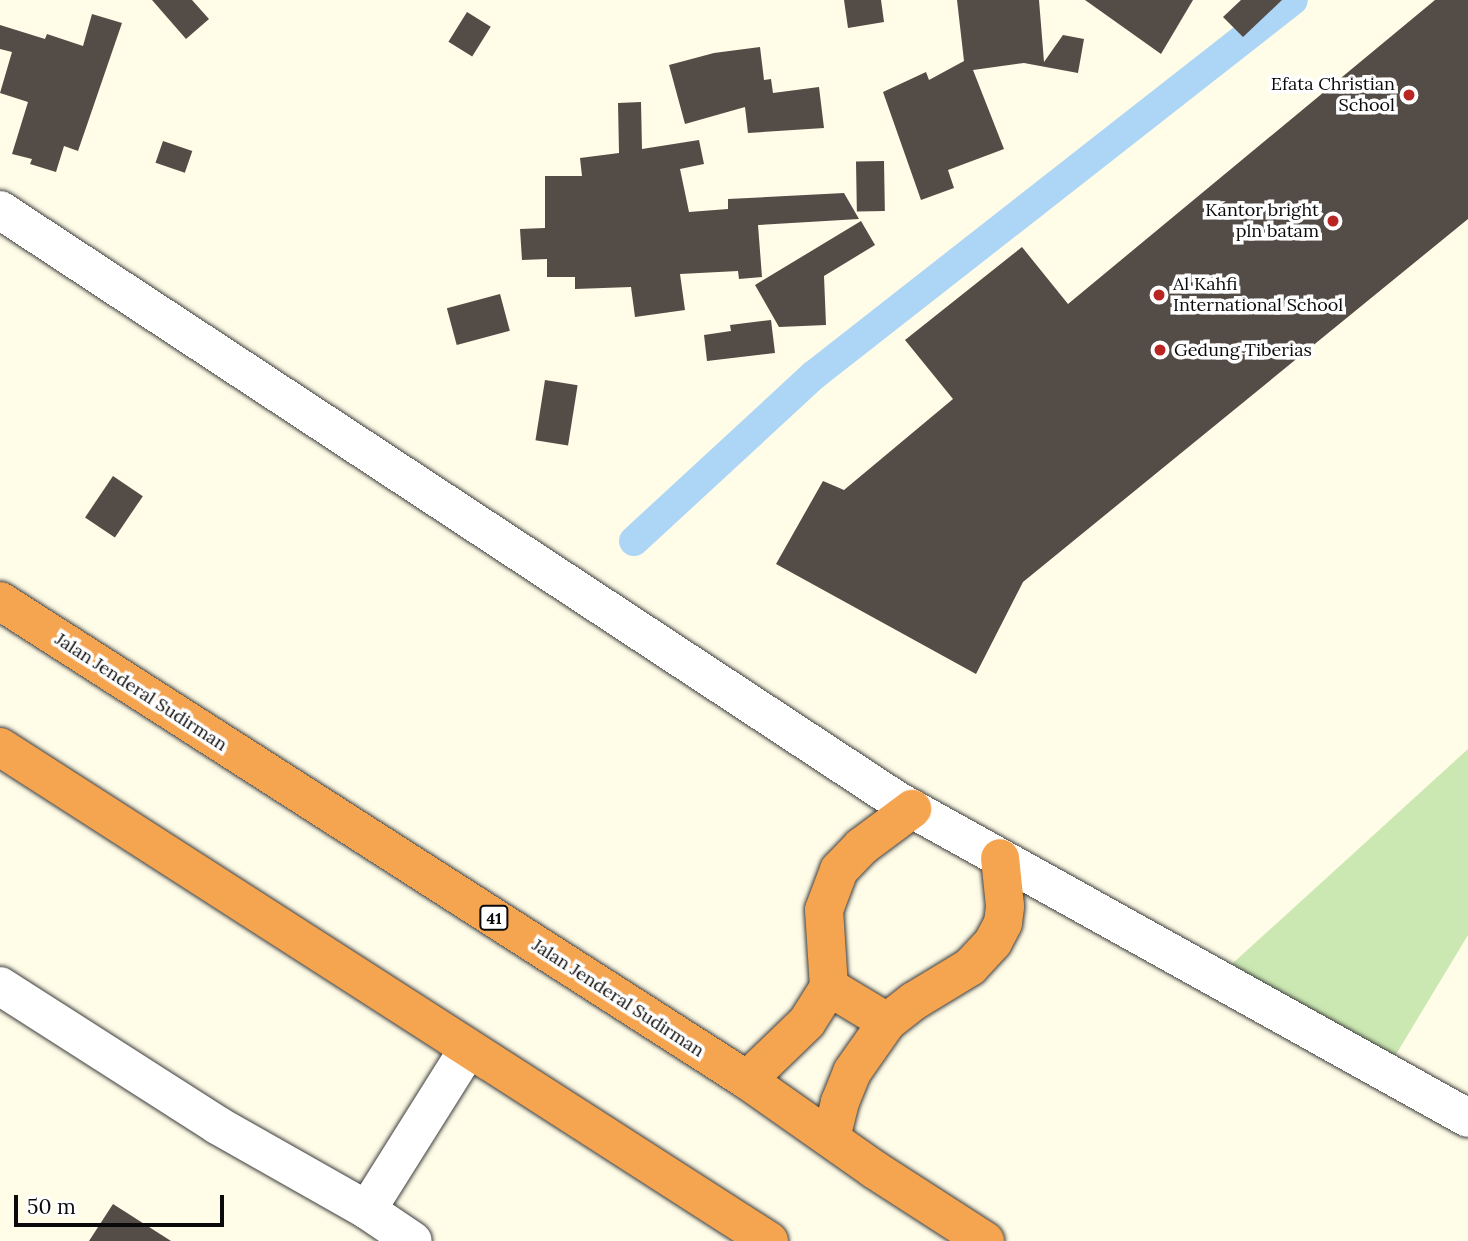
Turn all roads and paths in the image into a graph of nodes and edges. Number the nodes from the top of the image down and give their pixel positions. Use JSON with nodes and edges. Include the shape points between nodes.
{"nodes":[{"id":1,"x":0,"y":210,"type":"edge"},
{"id":2,"x":0,"y":601,"type":"edge"},
{"id":3,"x":0,"y":747,"type":"edge"},
{"id":4,"x":912,"y":809,"type":"junction"},
{"id":5,"x":1000,"y":858,"type":"junction"},
{"id":6,"x":0,"y":986,"type":"edge"},
{"id":7,"x":829,"y":987,"type":"junction"},
{"id":8,"x":887,"y":1022,"type":"junction"},
{"id":9,"x":468,"y":1049,"type":"junction"},
{"id":10,"x":747,"y":1080,"type":"junction"},
{"id":11,"x":1468,"y":1118,"type":"edge"},
{"id":12,"x":831,"y":1138,"type":"junction"},
{"id":13,"x":367,"y":1210,"type":"junction"},
{"id":14,"x":413,"y":1241,"type":"edge"},
{"id":15,"x":769,"y":1241,"type":"edge"},
{"id":16,"x":985,"y":1241,"type":"edge"}],
"edges":[{"from":1,"to":4,"type":"street"},
{"from":2,"to":10,"type":"highway","name":"Jalan Jenderal Sudirman","number":"41"},
{"from":3,"to":9,"type":"highway"},
{"from":4,"to":5,"type":"street"},
{"from":4,"to":7,"type":"highway","via":[[839,870],[824,910]]},
{"from":5,"to":8,"type":"highway","via":[[1005,906],[993,942],[970,967]]},
{"from":5,"to":11,"type":"street"},
{"from":6,"to":13,"type":"street","via":[[217,1125]]},
{"from":7,"to":8,"type":"highway"},
{"from":7,"to":10,"type":"highway","via":[[807,1022]]},
{"from":8,"to":12,"type":"highway","via":[[852,1072]]},
{"from":9,"to":13,"type":"street"},
{"from":9,"to":15,"type":"highway"},
{"from":10,"to":12,"type":"highway","name":"Jalan Jenderal Sudirman","number":"41"},
{"from":12,"to":16,"type":"highway","name":"Jalan Jenderal Sudirman","number":"41"},
{"from":13,"to":14,"type":"street"}]}
